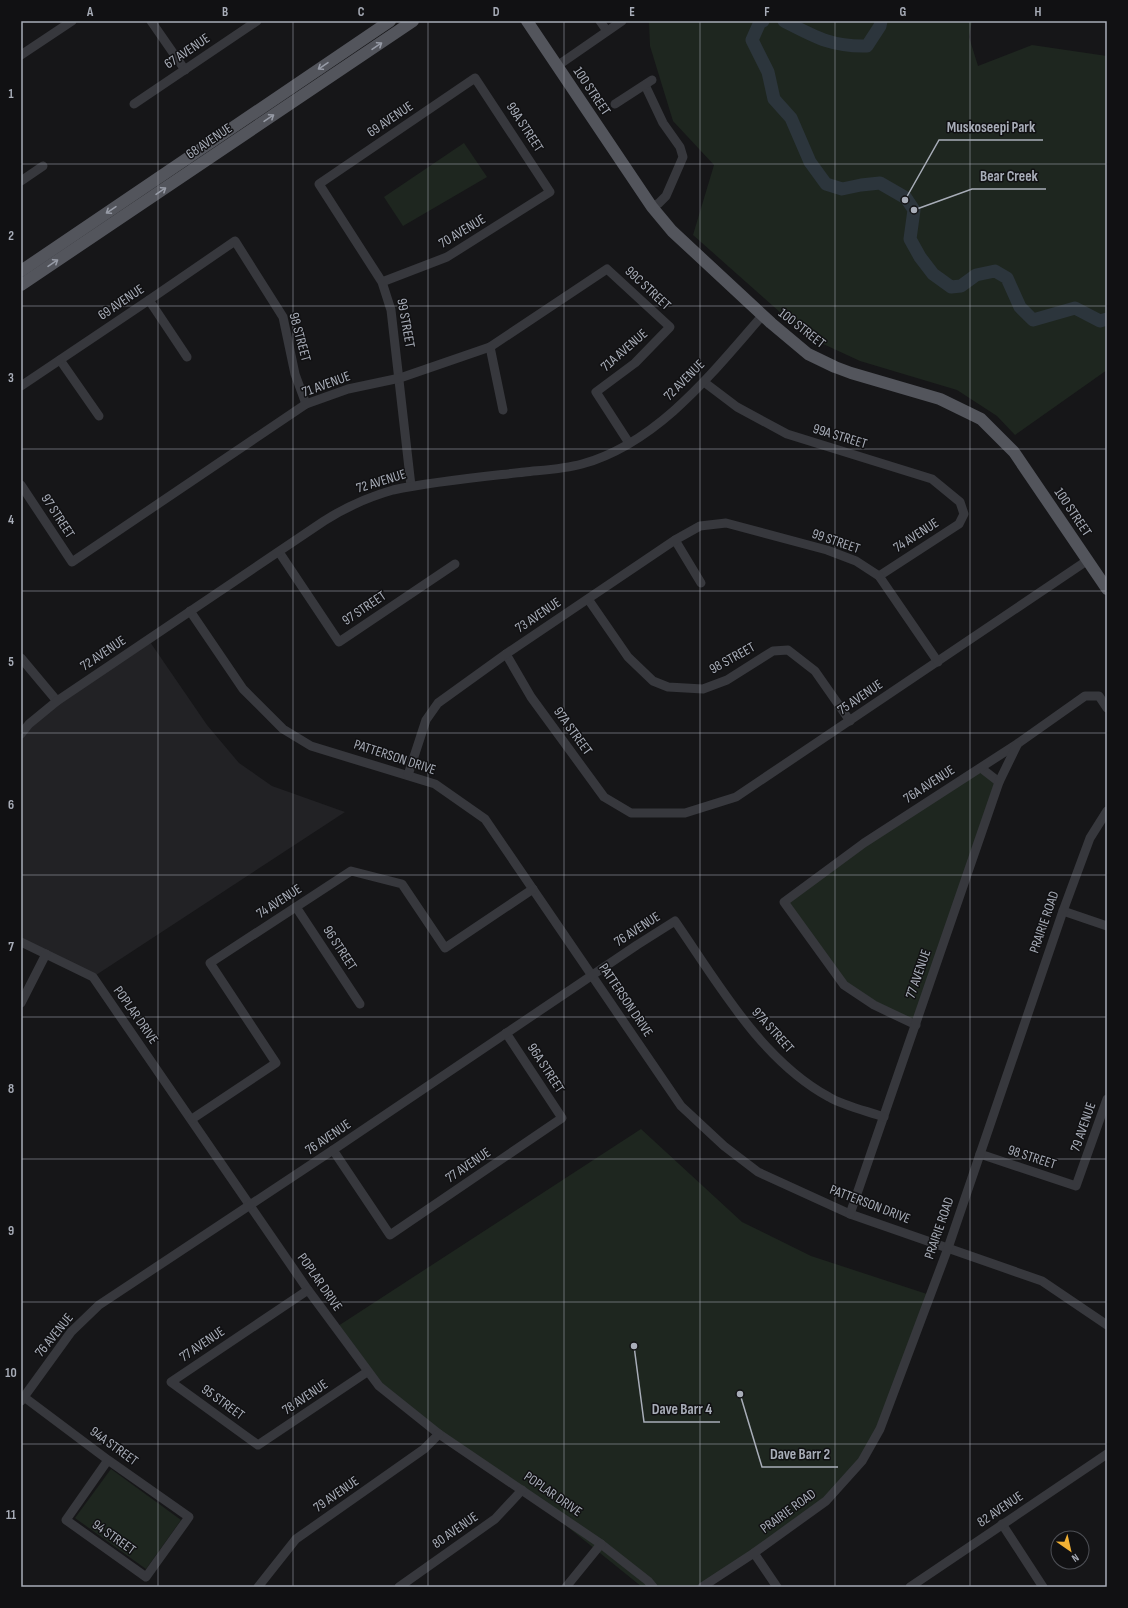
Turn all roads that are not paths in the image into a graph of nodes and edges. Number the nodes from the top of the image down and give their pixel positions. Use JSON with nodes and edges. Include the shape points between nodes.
{"nodes":[{"id":1,"x":72,"y":21,"type":"edge"},
{"id":2,"x":151,"y":21,"type":"edge"},
{"id":3,"x":257,"y":21,"type":"edge"},
{"id":4,"x":390,"y":21,"type":"edge"},
{"id":5,"x":413,"y":21,"type":"edge"},
{"id":6,"x":527,"y":21,"type":"edge"},
{"id":7,"x":600,"y":21,"type":"edge"},
{"id":8,"x":622,"y":21,"type":"edge"},
{"id":9,"x":607,"y":31,"type":"junction"},
{"id":10,"x":21,"y":55,"type":"edge"},
{"id":11,"x":557,"y":66,"type":"junction"},
{"id":12,"x":185,"y":70,"type":"junction"},
{"id":13,"x":475,"y":78,"type":"joint"},
{"id":14,"x":134,"y":104,"type":"dead end"},
{"id":15,"x":615,"y":104,"type":"dead end"},
{"id":16,"x":42,"y":166,"type":"dead end"},
{"id":17,"x":21,"y":181,"type":"edge"},
{"id":18,"x":319,"y":184,"type":"joint"},
{"id":19,"x":550,"y":192,"type":"joint"},
{"id":20,"x":652,"y":207,"type":"junction"},
{"id":21,"x":235,"y":241,"type":"joint"},
{"id":22,"x":607,"y":269,"type":"joint"},
{"id":23,"x":21,"y":271,"type":"edge"},
{"id":24,"x":382,"y":282,"type":"junction"},
{"id":25,"x":21,"y":285,"type":"edge"},
{"id":26,"x":149,"y":300,"type":"junction"},
{"id":27,"x":762,"y":316,"type":"junction"},
{"id":28,"x":670,"y":327,"type":"joint"},
{"id":29,"x":490,"y":347,"type":"junction"},
{"id":30,"x":187,"y":357,"type":"dead end"},
{"id":31,"x":60,"y":360,"type":"junction"},
{"id":32,"x":400,"y":378,"type":"junction"},
{"id":33,"x":704,"y":382,"type":"junction"},
{"id":34,"x":21,"y":386,"type":"edge"},
{"id":35,"x":306,"y":404,"type":"junction"},
{"id":36,"x":503,"y":410,"type":"dead end"},
{"id":37,"x":99,"y":416,"type":"dead end"},
{"id":38,"x":629,"y":443,"type":"junction"},
{"id":39,"x":21,"y":485,"type":"edge"},
{"id":40,"x":411,"y":486,"type":"junction"},
{"id":41,"x":964,"y":514,"type":"joint"},
{"id":42,"x":726,"y":523,"type":"joint"},
{"id":43,"x":675,"y":540,"type":"junction"},
{"id":44,"x":279,"y":552,"type":"junction"},
{"id":45,"x":1088,"y":560,"type":"junction"},
{"id":46,"x":72,"y":562,"type":"joint"},
{"id":47,"x":455,"y":564,"type":"dead end"},
{"id":48,"x":879,"y":576,"type":"junction"},
{"id":49,"x":701,"y":583,"type":"dead end"},
{"id":50,"x":1107,"y":589,"type":"edge"},
{"id":51,"x":588,"y":599,"type":"junction"},
{"id":52,"x":190,"y":611,"type":"junction"},
{"id":53,"x":506,"y":654,"type":"junction"},
{"id":54,"x":21,"y":658,"type":"edge"},
{"id":55,"x":938,"y":662,"type":"junction"},
{"id":56,"x":57,"y":701,"type":"junction"},
{"id":57,"x":1107,"y":708,"type":"edge"},
{"id":58,"x":850,"y":721,"type":"junction"},
{"id":59,"x":21,"y":734,"type":"edge"},
{"id":60,"x":1017,"y":744,"type":"junction"},
{"id":61,"x":981,"y":768,"type":"junction"},
{"id":62,"x":408,"y":775,"type":"junction"},
{"id":63,"x":998,"y":782,"type":"junction"},
{"id":64,"x":1107,"y":811,"type":"edge"},
{"id":65,"x":631,"y":813,"type":"joint"},
{"id":66,"x":533,"y":889,"type":"junction"},
{"id":67,"x":296,"y":907,"type":"junction"},
{"id":68,"x":1062,"y":911,"type":"junction"},
{"id":69,"x":675,"y":921,"type":"joint"},
{"id":70,"x":1107,"y":926,"type":"edge"},
{"id":71,"x":21,"y":942,"type":"edge"},
{"id":72,"x":46,"y":954,"type":"junction"},
{"id":73,"x":592,"y":975,"type":"junction"},
{"id":74,"x":21,"y":1003,"type":"edge"},
{"id":75,"x":360,"y":1004,"type":"dead end"},
{"id":76,"x":916,"y":1025,"type":"junction"},
{"id":77,"x":506,"y":1032,"type":"junction"},
{"id":78,"x":1107,"y":1099,"type":"edge"},
{"id":79,"x":884,"y":1117,"type":"junction"},
{"id":80,"x":562,"y":1118,"type":"joint"},
{"id":81,"x":192,"y":1119,"type":"junction"},
{"id":82,"x":333,"y":1150,"type":"junction"},
{"id":83,"x":980,"y":1154,"type":"junction"},
{"id":84,"x":1076,"y":1186,"type":"joint"},
{"id":85,"x":250,"y":1205,"type":"junction"},
{"id":86,"x":850,"y":1214,"type":"junction"},
{"id":87,"x":948,"y":1248,"type":"junction"},
{"id":88,"x":308,"y":1290,"type":"junction"},
{"id":89,"x":1107,"y":1325,"type":"edge"},
{"id":90,"x":367,"y":1372,"type":"junction"},
{"id":91,"x":171,"y":1382,"type":"joint"},
{"id":92,"x":22,"y":1399,"type":"edge"},
{"id":93,"x":439,"y":1434,"type":"junction"},
{"id":94,"x":258,"y":1445,"type":"joint"},
{"id":95,"x":1107,"y":1454,"type":"edge"},
{"id":96,"x":108,"y":1460,"type":"junction"},
{"id":97,"x":522,"y":1490,"type":"junction"},
{"id":98,"x":1002,"y":1524,"type":"junction"},
{"id":99,"x":601,"y":1544,"type":"junction"},
{"id":100,"x":754,"y":1553,"type":"junction"},
{"id":101,"x":146,"y":1577,"type":"joint"},
{"id":102,"x":258,"y":1587,"type":"edge"},
{"id":103,"x":399,"y":1587,"type":"edge"},
{"id":104,"x":566,"y":1587,"type":"edge"},
{"id":105,"x":653,"y":1587,"type":"edge"},
{"id":106,"x":702,"y":1587,"type":"edge"},
{"id":107,"x":777,"y":1587,"type":"edge"},
{"id":108,"x":910,"y":1587,"type":"edge"},
{"id":109,"x":1043,"y":1587,"type":"edge"}],
"edges":[{"from":1,"to":10,"type":"street"},
{"from":2,"to":12,"type":"street"},
{"from":3,"to":12,"type":"street","name":"67 AVENUE"},
{"from":4,"to":23,"type":"main road","name":"68 AVENUE","one_way":true},
{"from":25,"to":5,"type":"main road","name":"68 AVENUE","one_way":true},
{"from":6,"to":11,"type":"main road","name":"100 STREET"},
{"from":7,"to":9,"type":"street"},
{"from":8,"to":9,"type":"street"},
{"from":9,"to":11,"type":"street"},
{"from":11,"to":20,"type":"main road","name":"100 STREET"},
{"from":12,"to":14,"type":"street","name":"67 AVENUE"},
{"from":13,"to":18,"type":"street","name":"69 AVENUE"},
{"from":13,"to":19,"type":"street","name":"99A STREET"},
{"from":15,"to":20,"type":"street","via":[[648,82],[663,123],[680,147],[683,158],[666,196]]},
{"from":16,"to":17,"type":"street"},
{"from":18,"to":24,"type":"street","name":"99 STREET"},
{"from":19,"to":24,"type":"street","name":"70 AVENUE","via":[[447,257]]},
{"from":20,"to":27,"type":"main road","name":"100 STREET","via":[[672,231]]},
{"from":21,"to":26,"type":"street","name":"69 AVENUE"},
{"from":21,"to":35,"type":"street","name":"98 STREET","via":[[283,317],[295,374]]},
{"from":22,"to":28,"type":"street","name":"99C STREET"},
{"from":22,"to":29,"type":"street","name":"71 AVENUE"},
{"from":24,"to":32,"type":"street","name":"99 STREET","via":[[391,310]]},
{"from":26,"to":30,"type":"street"},
{"from":26,"to":31,"type":"street","name":"69 AVENUE"},
{"from":27,"to":33,"type":"street","name":"72 AVENUE"},
{"from":27,"to":45,"type":"main road","name":"100 STREET","via":[[792,342],[820,361],[851,373],[940,399],[982,419],[1014,452]]},
{"from":28,"to":38,"type":"street","name":"71A AVENUE","via":[[635,363],[596,392]]},
{"from":29,"to":32,"type":"street","name":"71 AVENUE"},
{"from":29,"to":36,"type":"street"},
{"from":31,"to":34,"type":"street","name":"69 AVENUE"},
{"from":31,"to":37,"type":"street"},
{"from":32,"to":35,"type":"street","name":"71 AVENUE","via":[[348,388]]},
{"from":32,"to":40,"type":"street","name":"99 STREET"},
{"from":33,"to":38,"type":"street","name":"72 AVENUE","via":[[674,410]]},
{"from":33,"to":41,"type":"street","name":"99A STREET","via":[[737,407],[787,434],[932,479],[960,502]]},
{"from":35,"to":46,"type":"street","name":"71 AVENUE"},
{"from":38,"to":40,"type":"street","name":"72 AVENUE","via":[[614,452],[581,464]]},
{"from":39,"to":46,"type":"street","name":"97 STREET"},
{"from":40,"to":44,"type":"street","name":"72 AVENUE","via":[[371,496],[356,503]]},
{"from":41,"to":48,"type":"street","name":"74 AVENUE","via":[[959,524]]},
{"from":42,"to":43,"type":"street","name":"73 AVENUE","via":[[700,526]]},
{"from":42,"to":48,"type":"street","name":"99 STREET","via":[[856,560]]},
{"from":43,"to":49,"type":"street"},
{"from":43,"to":51,"type":"street","name":"73 AVENUE"},
{"from":44,"to":47,"type":"street","name":"97 STREET","via":[[339,642]]},
{"from":44,"to":52,"type":"street","name":"72 AVENUE"},
{"from":45,"to":50,"type":"main road","name":"100 STREET"},
{"from":45,"to":55,"type":"street","name":"75 AVENUE"},
{"from":48,"to":55,"type":"street","name":"99 STREET"},
{"from":51,"to":53,"type":"street","name":"73 AVENUE"},
{"from":51,"to":58,"type":"street","name":"98 STREET","via":[[628,657],[653,681],[668,687],[703,689],[727,680],[773,651],[788,650],[815,671]]},
{"from":52,"to":56,"type":"street","name":"72 AVENUE"},
{"from":52,"to":62,"type":"street","name":"PATTERSON DRIVE","via":[[242,689],[283,729],[311,746]]},
{"from":53,"to":62,"type":"street","name":"73 AVENUE","via":[[438,703],[426,720]]},
{"from":53,"to":65,"type":"street","name":"97A STREET","via":[[531,697],[604,797]]},
{"from":54,"to":56,"type":"street"},
{"from":55,"to":58,"type":"street","name":"75 AVENUE"},
{"from":56,"to":59,"type":"street","name":"72 AVENUE","via":[[42,712]]},
{"from":57,"to":60,"type":"street","name":"76A AVENUE","via":[[1099,696],[1085,696]]},
{"from":58,"to":65,"type":"street","name":"75 AVENUE","via":[[736,797],[685,813]]},
{"from":60,"to":61,"type":"street","name":"76A AVENUE"},
{"from":60,"to":63,"type":"street","name":"77 AVENUE"},
{"from":61,"to":63,"type":"street"},
{"from":61,"to":76,"type":"street","name":"76A AVENUE","via":[[864,843],[784,902],[844,985],[874,1005]]},
{"from":62,"to":66,"type":"street","name":"PATTERSON DRIVE","via":[[436,784],[485,819]]},
{"from":63,"to":76,"type":"street","name":"77 AVENUE"},
{"from":64,"to":68,"type":"street","name":"PRAIRIE ROAD","via":[[1090,838]]},
{"from":66,"to":67,"type":"street","name":"74 AVENUE","via":[[445,948],[402,884],[351,871]]},
{"from":66,"to":73,"type":"street","name":"PATTERSON DRIVE"},
{"from":67,"to":75,"type":"street","name":"96 STREET"},
{"from":67,"to":81,"type":"street","name":"74 AVENUE","via":[[210,963],[276,1063]]},
{"from":68,"to":70,"type":"street"},
{"from":68,"to":83,"type":"street","name":"PRAIRIE ROAD"},
{"from":69,"to":73,"type":"street","name":"76 AVENUE"},
{"from":69,"to":79,"type":"street","name":"97A STREET","via":[[747,1024],[790,1070],[830,1098]]},
{"from":71,"to":72,"type":"street","name":"POPLAR DRIVE"},
{"from":72,"to":74,"type":"street"},
{"from":72,"to":81,"type":"street","name":"POPLAR DRIVE","via":[[93,977]]},
{"from":73,"to":77,"type":"street","name":"76 AVENUE"},
{"from":73,"to":86,"type":"street","name":"PATTERSON DRIVE","via":[[681,1106],[724,1146],[758,1172]]},
{"from":76,"to":79,"type":"street","name":"77 AVENUE"},
{"from":77,"to":80,"type":"street","name":"96A STREET"},
{"from":77,"to":82,"type":"street","name":"76 AVENUE"},
{"from":78,"to":84,"type":"street","name":"79 AVENUE"},
{"from":79,"to":86,"type":"street","name":"77 AVENUE"},
{"from":80,"to":82,"type":"street","name":"77 AVENUE","via":[[390,1236]]},
{"from":81,"to":85,"type":"street","name":"POPLAR DRIVE"},
{"from":82,"to":85,"type":"street","name":"76 AVENUE"},
{"from":83,"to":84,"type":"street","name":"98 STREET"},
{"from":83,"to":87,"type":"street","name":"PRAIRIE ROAD"},
{"from":85,"to":88,"type":"street","name":"POPLAR DRIVE"},
{"from":85,"to":92,"type":"street","name":"76 AVENUE","via":[[99,1305],[70,1332]]},
{"from":86,"to":87,"type":"street","name":"PATTERSON DRIVE"},
{"from":87,"to":89,"type":"street","name":"PATTERSON DRIVE","via":[[1042,1281]]},
{"from":87,"to":100,"type":"street","name":"PRAIRIE ROAD","via":[[880,1429],[862,1461],[826,1501]]},
{"from":88,"to":90,"type":"street","name":"POPLAR DRIVE"},
{"from":88,"to":91,"type":"street","name":"77 AVENUE"},
{"from":90,"to":93,"type":"street","name":"POPLAR DRIVE","via":[[379,1386]]},
{"from":90,"to":94,"type":"street","name":"78 AVENUE"},
{"from":91,"to":94,"type":"street","name":"95 STREET"},
{"from":92,"to":96,"type":"street","name":"94A STREET"},
{"from":93,"to":97,"type":"street","name":"POPLAR DRIVE"},
{"from":93,"to":102,"type":"street","name":"79 AVENUE","via":[[424,1449],[296,1539]]},
{"from":95,"to":98,"type":"street","name":"82 AVENUE"},
{"from":96,"to":101,"type":"street","name":"94 STREET","via":[[66,1520]]},
{"from":96,"to":101,"type":"street","name":"94A STREET","via":[[189,1517]]},
{"from":97,"to":99,"type":"street","name":"POPLAR DRIVE"},
{"from":97,"to":103,"type":"street","name":"80 AVENUE","via":[[495,1519]]},
{"from":98,"to":108,"type":"street","name":"82 AVENUE"},
{"from":98,"to":109,"type":"street"},
{"from":99,"to":104,"type":"street"},
{"from":99,"to":105,"type":"street","name":"POPLAR DRIVE"},
{"from":100,"to":106,"type":"street","name":"PRAIRIE ROAD"},
{"from":100,"to":107,"type":"street"}]}
